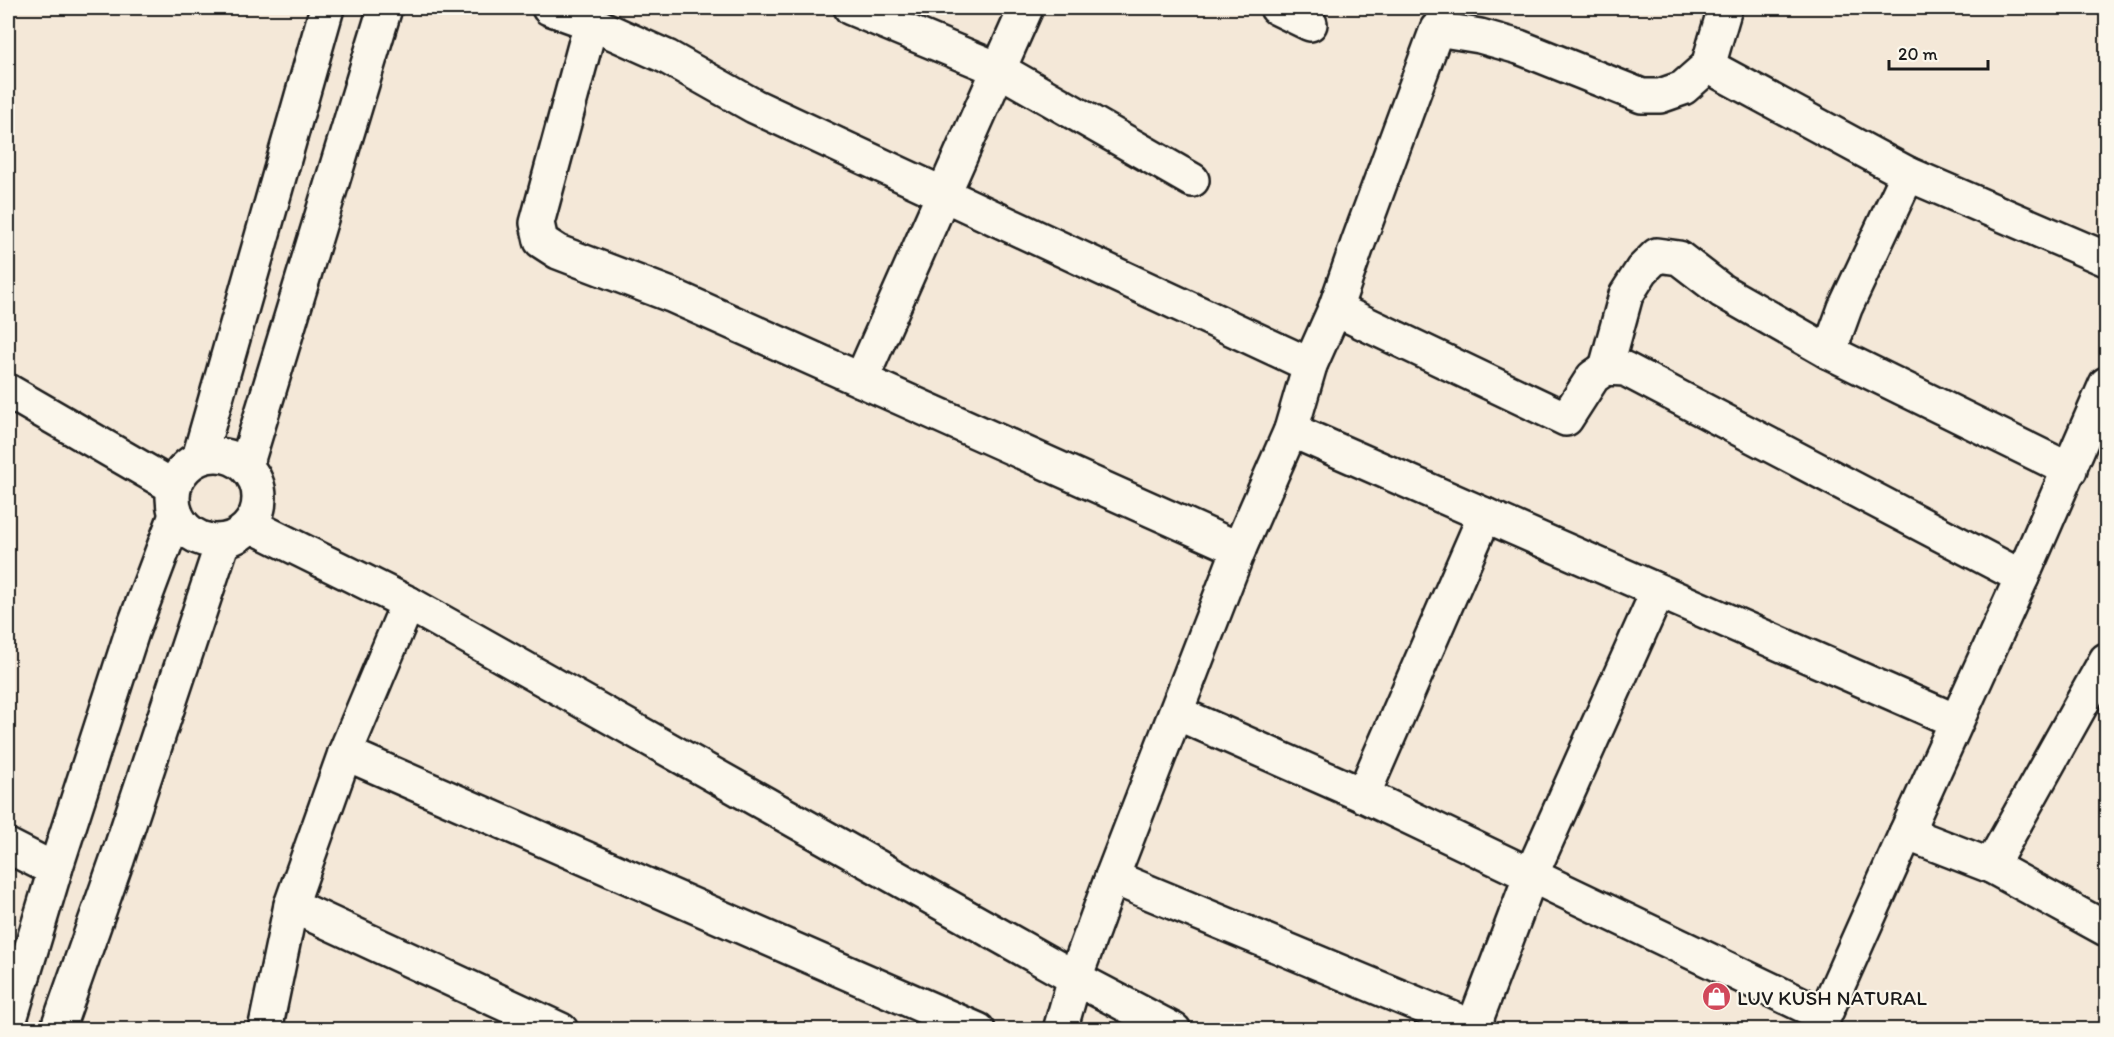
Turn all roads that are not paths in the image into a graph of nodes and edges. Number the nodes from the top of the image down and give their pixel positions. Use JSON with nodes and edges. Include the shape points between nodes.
{"nodes":[{"id":1,"x":327,"y":8,"type":"edge"},
{"id":2,"x":385,"y":8,"type":"edge"},
{"id":3,"x":549,"y":8,"type":"edge"},
{"id":4,"x":851,"y":8,"type":"edge"},
{"id":5,"x":1026,"y":8,"type":"edge"},
{"id":6,"x":1276,"y":8,"type":"edge"},
{"id":7,"x":1725,"y":8,"type":"edge"},
{"id":8,"x":591,"y":23,"type":"junction"},
{"id":9,"x":1310,"y":24,"type":"dead end"},
{"id":10,"x":1708,"y":66,"type":"junction"},
{"id":11,"x":998,"y":69,"type":"junction"},
{"id":12,"x":1908,"y":174,"type":"junction"},
{"id":13,"x":1192,"y":180,"type":"dead end"},
{"id":14,"x":944,"y":195,"type":"junction"},
{"id":15,"x":2106,"y":259,"type":"edge"},
{"id":16,"x":1335,"y":309,"type":"junction"},
{"id":17,"x":1829,"y":352,"type":"junction"},
{"id":18,"x":1310,"y":365,"type":"junction"},
{"id":19,"x":1606,"y":368,"type":"junction"},
{"id":20,"x":861,"y":380,"type":"junction"},
{"id":21,"x":2106,"y":384,"type":"edge"},
{"id":22,"x":8,"y":391,"type":"edge"},
{"id":23,"x":1291,"y":430,"type":"junction"},
{"id":24,"x":199,"y":458,"type":"junction"},
{"id":25,"x":246,"y":466,"type":"junction"},
{"id":26,"x":2070,"y":470,"type":"junction"},
{"id":27,"x":175,"y":501,"type":"junction"},
{"id":28,"x":1485,"y":515,"type":"junction"},
{"id":29,"x":237,"y":533,"type":"junction"},
{"id":30,"x":1239,"y":549,"type":"junction"},
{"id":31,"x":2022,"y":577,"type":"junction"},
{"id":32,"x":1658,"y":591,"type":"junction"},
{"id":33,"x":408,"y":603,"type":"junction"},
{"id":34,"x":2106,"y":660,"type":"edge"},
{"id":35,"x":1177,"y":713,"type":"junction"},
{"id":36,"x":1956,"y":721,"type":"junction"},
{"id":37,"x":345,"y":753,"type":"junction"},
{"id":38,"x":1364,"y":795,"type":"junction"},
{"id":39,"x":1906,"y":833,"type":"junction"},
{"id":40,"x":8,"y":846,"type":"edge"},
{"id":41,"x":1991,"y":866,"type":"junction"},
{"id":42,"x":55,"y":870,"type":"junction"},
{"id":43,"x":1531,"y":875,"type":"junction"},
{"id":44,"x":1112,"y":877,"type":"junction"},
{"id":45,"x":291,"y":905,"type":"junction"},
{"id":46,"x":2106,"y":929,"type":"edge"},
{"id":47,"x":1075,"y":978,"type":"junction"},
{"id":48,"x":1821,"y":1022,"type":"edge"},
{"id":49,"x":8,"y":1023,"type":"edge"},
{"id":50,"x":1475,"y":1028,"type":"edge"},
{"id":51,"x":57,"y":1029,"type":"edge"},
{"id":52,"x":265,"y":1029,"type":"edge"},
{"id":53,"x":561,"y":1029,"type":"edge"},
{"id":54,"x":978,"y":1029,"type":"edge"},
{"id":55,"x":1060,"y":1029,"type":"edge"},
{"id":56,"x":1174,"y":1029,"type":"edge"}],
"edges":[{"from":1,"to":24,"type":"street"},
{"from":2,"to":25,"type":"street"},
{"from":3,"to":8,"type":"street"},
{"from":4,"to":11,"type":"street"},
{"from":5,"to":11,"type":"street"},
{"from":6,"to":9,"type":"street"},
{"from":7,"to":10,"type":"street"},
{"from":8,"to":14,"type":"street","via":[[667,57],[754,106]]},
{"from":8,"to":20,"type":"street","via":[[537,223],[541,241],[558,252],[671,295]]},
{"from":10,"to":12,"type":"street"},
{"from":10,"to":16,"type":"street","via":[[1683,88],[1660,96],[1642,96],[1519,47],[1437,29]]},
{"from":11,"to":13,"type":"street"},
{"from":11,"to":14,"type":"street"},
{"from":12,"to":15,"type":"street"},
{"from":12,"to":17,"type":"street","via":[[1845,308]]},
{"from":14,"to":18,"type":"street"},
{"from":14,"to":20,"type":"street"},
{"from":16,"to":18,"type":"street"},
{"from":16,"to":19,"type":"street","via":[[1566,419],[1593,377]]},
{"from":17,"to":19,"type":"street","via":[[1722,291],[1679,258],[1657,255],[1626,295]]},
{"from":17,"to":26,"type":"street"},
{"from":18,"to":23,"type":"street"},
{"from":19,"to":31,"type":"street","via":[[1625,369]]},
{"from":20,"to":30,"type":"street"},
{"from":21,"to":26,"type":"street"},
{"from":22,"to":27,"type":"street"},
{"from":23,"to":28,"type":"street"},
{"from":23,"to":30,"type":"street"},
{"from":24,"to":25,"type":"street","via":[[224,455]]},
{"from":24,"to":27,"type":"street","via":[[179,475]]},
{"from":25,"to":29,"type":"street","via":[[259,488],[260,501],[257,514]]},
{"from":26,"to":31,"type":"street"},
{"from":27,"to":29,"type":"street","via":[[182,525],[200,538],[211,541]]},
{"from":27,"to":42,"type":"street"},
{"from":28,"to":32,"type":"street"},
{"from":28,"to":38,"type":"street"},
{"from":29,"to":33,"type":"street"},
{"from":29,"to":51,"type":"street"},
{"from":30,"to":35,"type":"street"},
{"from":31,"to":36,"type":"street"},
{"from":32,"to":36,"type":"street"},
{"from":32,"to":43,"type":"street"},
{"from":33,"to":37,"type":"street"},
{"from":33,"to":47,"type":"street"},
{"from":34,"to":41,"type":"street"},
{"from":35,"to":38,"type":"street"},
{"from":35,"to":44,"type":"street"},
{"from":36,"to":39,"type":"street"},
{"from":37,"to":45,"type":"street"},
{"from":37,"to":54,"type":"street"},
{"from":38,"to":43,"type":"street"},
{"from":39,"to":41,"type":"street"},
{"from":39,"to":48,"type":"street"},
{"from":40,"to":42,"type":"street"},
{"from":41,"to":46,"type":"street"},
{"from":42,"to":49,"type":"street"},
{"from":43,"to":48,"type":"street"},
{"from":43,"to":50,"type":"street"},
{"from":44,"to":47,"type":"street"},
{"from":44,"to":50,"type":"street"},
{"from":45,"to":52,"type":"street"},
{"from":45,"to":53,"type":"street"},
{"from":47,"to":55,"type":"street"},
{"from":47,"to":56,"type":"street"}]}
